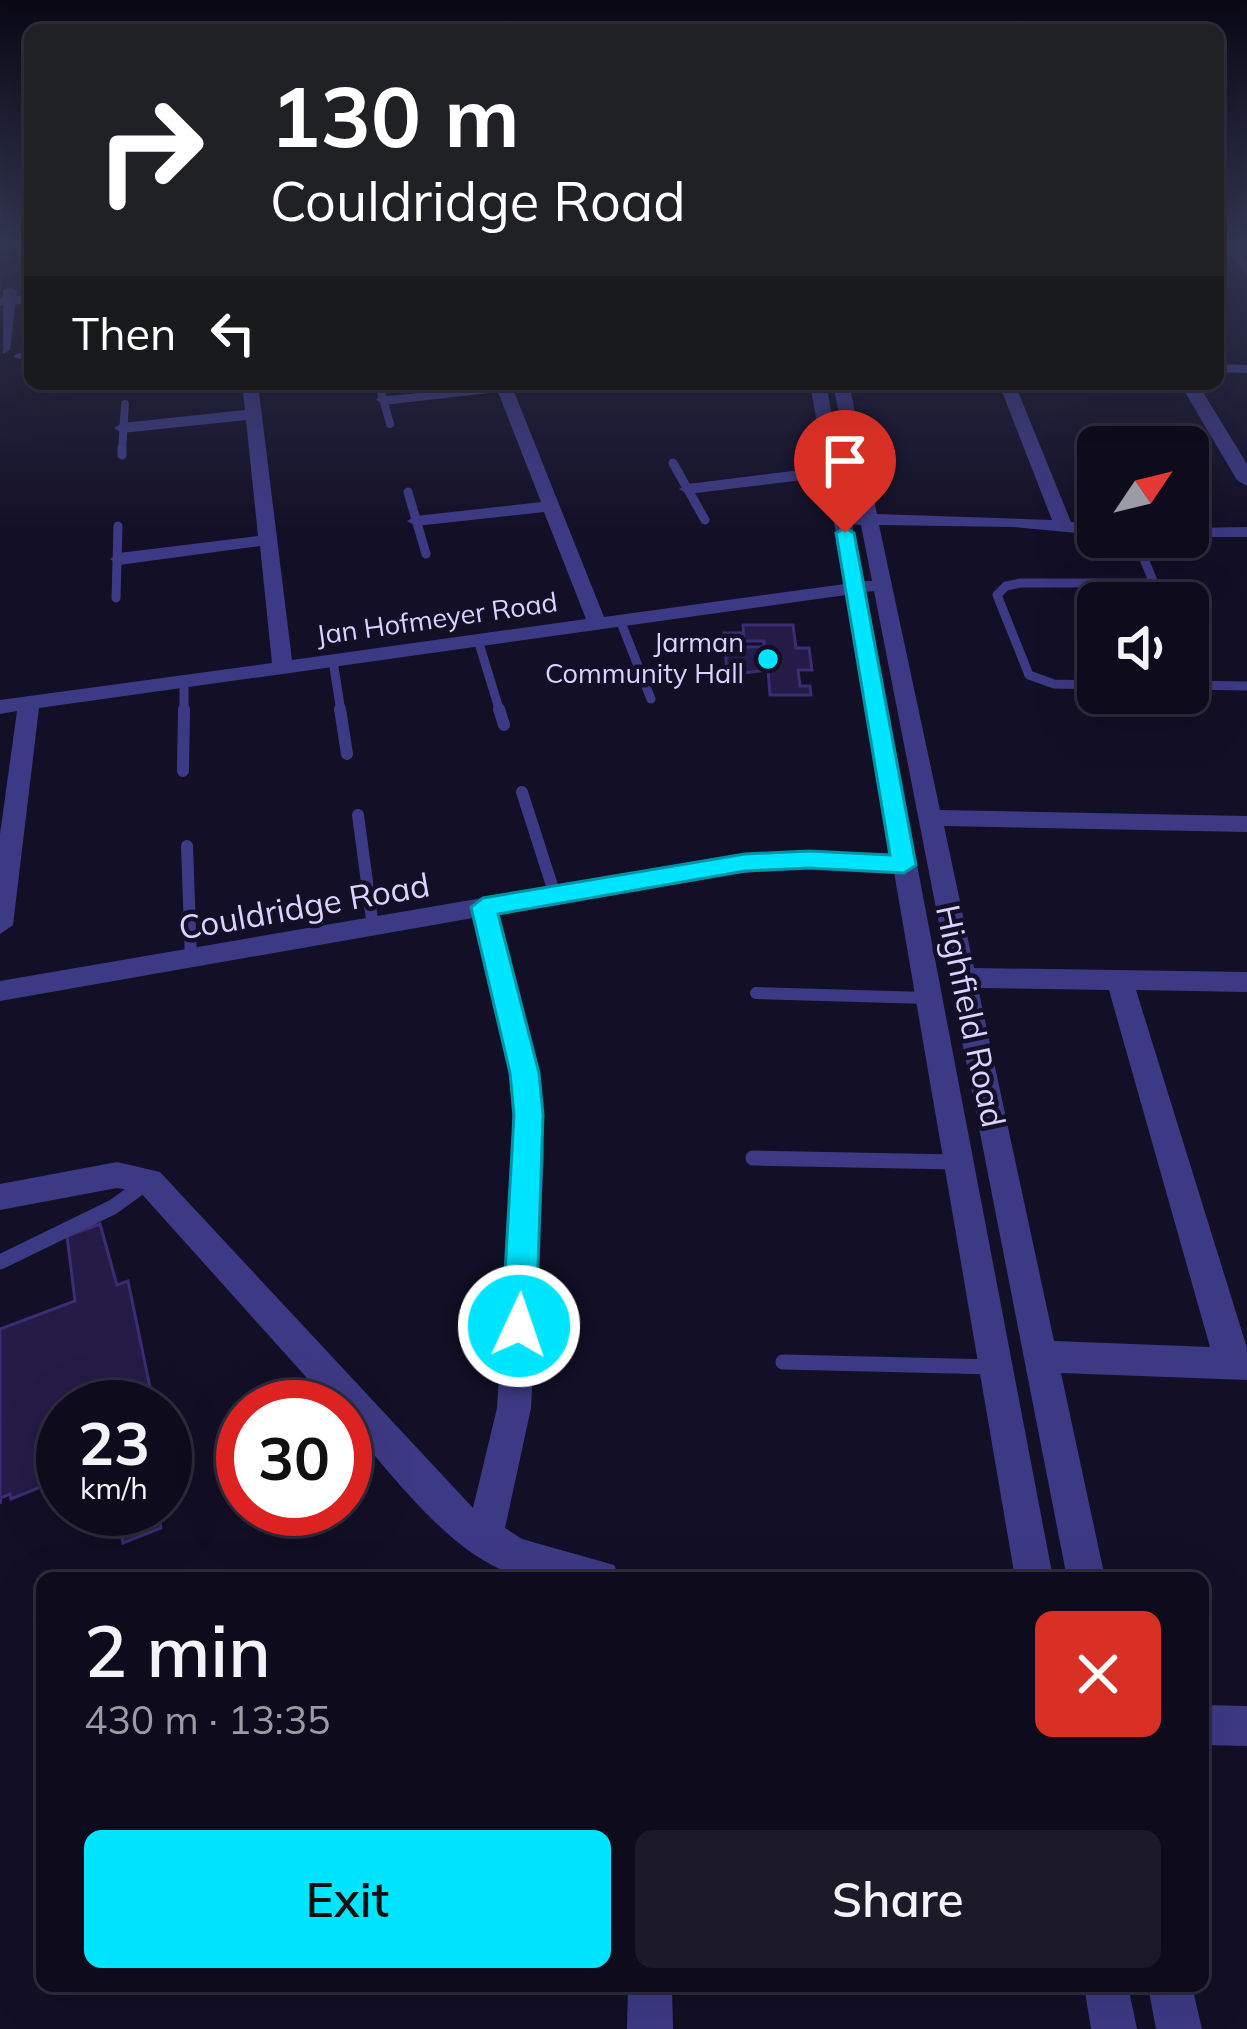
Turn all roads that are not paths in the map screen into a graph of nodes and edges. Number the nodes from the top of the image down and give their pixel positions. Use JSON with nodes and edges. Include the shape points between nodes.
{"nodes":[{"id":1,"x":251,"y":390,"type":"edge"},
{"id":2,"x":416,"y":390,"type":"edge"},
{"id":3,"x":506,"y":390,"type":"edge"},
{"id":4,"x":819,"y":390,"type":"edge"},
{"id":5,"x":842,"y":390,"type":"edge"},
{"id":6,"x":1009,"y":390,"type":"edge"},
{"id":7,"x":1193,"y":390,"type":"edge"},
{"id":8,"x":381,"y":392,"type":"edge"},
{"id":9,"x":125,"y":404,"type":"dead end"},
{"id":10,"x":254,"y":414,"type":"junction"},
{"id":11,"x":391,"y":424,"type":"dead end"},
{"id":12,"x":122,"y":428,"type":"junction"},
{"id":13,"x":122,"y":455,"type":"dead end"},
{"id":14,"x":673,"y":463,"type":"dead end"},
{"id":15,"x":837,"y":471,"type":"junction"},
{"id":16,"x":1247,"y":480,"type":"edge"},
{"id":17,"x":688,"y":489,"type":"junction"},
{"id":18,"x":407,"y":492,"type":"dead end"},
{"id":19,"x":552,"y":506,"type":"junction"},
{"id":20,"x":855,"y":519,"type":"junction"},
{"id":21,"x":705,"y":520,"type":"dead end"},
{"id":22,"x":416,"y":521,"type":"junction"},
{"id":23,"x":1063,"y":525,"type":"junction"},
{"id":24,"x":118,"y":526,"type":"dead end"},
{"id":25,"x":1077,"y":527,"type":"edge"},
{"id":26,"x":1247,"y":532,"type":"edge"},
{"id":27,"x":1209,"y":533,"type":"edge"},
{"id":28,"x":267,"y":540,"type":"junction"},
{"id":29,"x":426,"y":554,"type":"dead end"},
{"id":30,"x":119,"y":559,"type":"junction"},
{"id":31,"x":1077,"y":582,"type":"edge"},
{"id":32,"x":867,"y":587,"type":"junction"},
{"id":33,"x":116,"y":598,"type":"dead end"},
{"id":34,"x":620,"y":620,"type":"junction"},
{"id":35,"x":597,"y":623,"type":"junction"},
{"id":36,"x":478,"y":640,"type":"junction"},
{"id":37,"x":333,"y":661,"type":"junction"},
{"id":38,"x":283,"y":668,"type":"junction"},
{"id":39,"x":184,"y":681,"type":"junction"},
{"id":40,"x":1077,"y":685,"type":"edge"},
{"id":41,"x":1209,"y":685,"type":"edge"},
{"id":42,"x":1247,"y":686,"type":"edge"},
{"id":43,"x":651,"y":699,"type":"dead end"},
{"id":44,"x":29,"y":703,"type":"junction"},
{"id":45,"x":0,"y":707,"type":"edge"},
{"id":46,"x":504,"y":725,"type":"dead end"},
{"id":47,"x":347,"y":754,"type":"dead end"},
{"id":48,"x":183,"y":771,"type":"dead end"},
{"id":49,"x":522,"y":792,"type":"dead end"},
{"id":50,"x":358,"y":814,"type":"dead end"},
{"id":51,"x":928,"y":818,"type":"junction"},
{"id":52,"x":1247,"y":824,"type":"edge"},
{"id":53,"x":187,"y":846,"type":"dead end"},
{"id":54,"x":904,"y":865,"type":"junction"},
{"id":55,"x":555,"y":895,"type":"junction"},
{"id":56,"x":483,"y":907,"type":"junction"},
{"id":57,"x":0,"y":925,"type":"edge"},
{"id":58,"x":373,"y":927,"type":"junction"},
{"id":59,"x":190,"y":959,"type":"junction"},
{"id":60,"x":963,"y":978,"type":"junction"},
{"id":61,"x":1119,"y":980,"type":"junction"},
{"id":62,"x":1247,"y":982,"type":"edge"},
{"id":63,"x":0,"y":991,"type":"edge"},
{"id":64,"x":755,"y":993,"type":"dead end"},
{"id":65,"x":927,"y":998,"type":"junction"},
{"id":66,"x":753,"y":1158,"type":"dead end"},
{"id":67,"x":955,"y":1162,"type":"junction"},
{"id":68,"x":149,"y":1181,"type":"junction"},
{"id":69,"x":0,"y":1197,"type":"edge"},
{"id":70,"x":0,"y":1262,"type":"edge"},
{"id":71,"x":1043,"y":1357,"type":"junction"},
{"id":72,"x":783,"y":1362,"type":"dead end"},
{"id":73,"x":1239,"y":1364,"type":"edge"},
{"id":74,"x":995,"y":1367,"type":"junction"},
{"id":75,"x":484,"y":1540,"type":"junction"},
{"id":76,"x":578,"y":1572,"type":"edge"},
{"id":77,"x":1033,"y":1572,"type":"edge"},
{"id":78,"x":1085,"y":1572,"type":"edge"},
{"id":79,"x":1209,"y":1725,"type":"edge"},
{"id":80,"x":1247,"y":1726,"type":"edge"},
{"id":81,"x":650,"y":1992,"type":"edge"},
{"id":82,"x":1107,"y":1992,"type":"edge"},
{"id":83,"x":1171,"y":1992,"type":"edge"},
{"id":84,"x":650,"y":2029,"type":"edge"},
{"id":85,"x":1114,"y":2029,"type":"edge"},
{"id":86,"x":1179,"y":2029,"type":"edge"}],
"edges":[{"from":1,"to":10,"type":"street"},
{"from":2,"to":8,"type":"street"},
{"from":3,"to":19,"type":"street"},
{"from":4,"to":15,"type":"street","name":"Highfield Road"},
{"from":5,"to":20,"type":"street","name":"Highfield Road"},
{"from":6,"to":23,"type":"street"},
{"from":7,"to":16,"type":"street"},
{"from":8,"to":11,"type":"lane"},
{"from":9,"to":12,"type":"lane"},
{"from":10,"to":12,"type":"street"},
{"from":10,"to":28,"type":"street"},
{"from":12,"to":13,"type":"lane"},
{"from":14,"to":17,"type":"lane"},
{"from":15,"to":17,"type":"street"},
{"from":15,"to":20,"type":"street","name":"Highfield Road"},
{"from":17,"to":21,"type":"lane"},
{"from":18,"to":22,"type":"lane"},
{"from":19,"to":22,"type":"street"},
{"from":19,"to":35,"type":"street"},
{"from":20,"to":23,"type":"street"},
{"from":20,"to":32,"type":"street","name":"Highfield Road"},
{"from":22,"to":29,"type":"lane"},
{"from":23,"to":25,"type":"street"},
{"from":24,"to":30,"type":"lane"},
{"from":26,"to":27,"type":"street"},
{"from":28,"to":30,"type":"street"},
{"from":28,"to":38,"type":"street"},
{"from":30,"to":33,"type":"lane"},
{"from":31,"to":40,"type":"lane","via":[[1029,582],[997,595],[1029,675]]},
{"from":32,"to":34,"type":"street","name":"Jan Hofmeyer Road"},
{"from":32,"to":51,"type":"street","name":"Highfield Road"},
{"from":32,"to":54,"type":"street","name":"Highfield Road"},
{"from":34,"to":35,"type":"street","name":"Jan Hofmeyer Road"},
{"from":34,"to":43,"type":"lane"},
{"from":35,"to":36,"type":"street","name":"Jan Hofmeyer Road"},
{"from":36,"to":37,"type":"street","name":"Jan Hofmeyer Road"},
{"from":36,"to":46,"type":"lane"},
{"from":37,"to":38,"type":"street","name":"Jan Hofmeyer Road"},
{"from":37,"to":47,"type":"lane"},
{"from":38,"to":39,"type":"street","name":"Jan Hofmeyer Road"},
{"from":39,"to":44,"type":"street","name":"Jan Hofmeyer Road"},
{"from":39,"to":48,"type":"lane"},
{"from":41,"to":42,"type":"lane"},
{"from":44,"to":45,"type":"street","name":"Jan Hofmeyer Road"},
{"from":44,"to":57,"type":"street"},
{"from":49,"to":55,"type":"lane"},
{"from":50,"to":58,"type":"lane"},
{"from":51,"to":52,"type":"street"},
{"from":51,"to":60,"type":"street","name":"Highfield Road"},
{"from":53,"to":59,"type":"lane"},
{"from":54,"to":55,"type":"street","name":"Couldridge Road","via":[[745,863]]},
{"from":54,"to":65,"type":"street","name":"Highfield Road"},
{"from":55,"to":56,"type":"street","name":"Couldridge Road"},
{"from":56,"to":58,"type":"street","name":"Couldridge Road"},
{"from":56,"to":75,"type":"street","via":[[524,1073],[530,1155],[514,1408]]},
{"from":58,"to":59,"type":"street","name":"Couldridge Road"},
{"from":59,"to":63,"type":"street","name":"Couldridge Road"},
{"from":60,"to":61,"type":"street"},
{"from":60,"to":71,"type":"street","name":"Highfield Road"},
{"from":61,"to":62,"type":"street"},
{"from":61,"to":73,"type":"street"},
{"from":64,"to":65,"type":"lane"},
{"from":65,"to":67,"type":"street","name":"Highfield Road"},
{"from":66,"to":67,"type":"lane"},
{"from":67,"to":74,"type":"street","name":"Highfield Road"},
{"from":68,"to":69,"type":"street","via":[[117,1175]]},
{"from":68,"to":70,"type":"lane","via":[[113,1208]]},
{"from":68,"to":75,"type":"street","via":[[427,1491]]},
{"from":71,"to":73,"type":"street"},
{"from":71,"to":78,"type":"street","name":"Highfield Road"},
{"from":72,"to":74,"type":"lane"},
{"from":74,"to":77,"type":"street","name":"Highfield Road"},
{"from":75,"to":76,"type":"street"},
{"from":79,"to":80,"type":"street"},
{"from":81,"to":84,"type":"street"},
{"from":82,"to":85,"type":"street"},
{"from":83,"to":86,"type":"street"}]}
